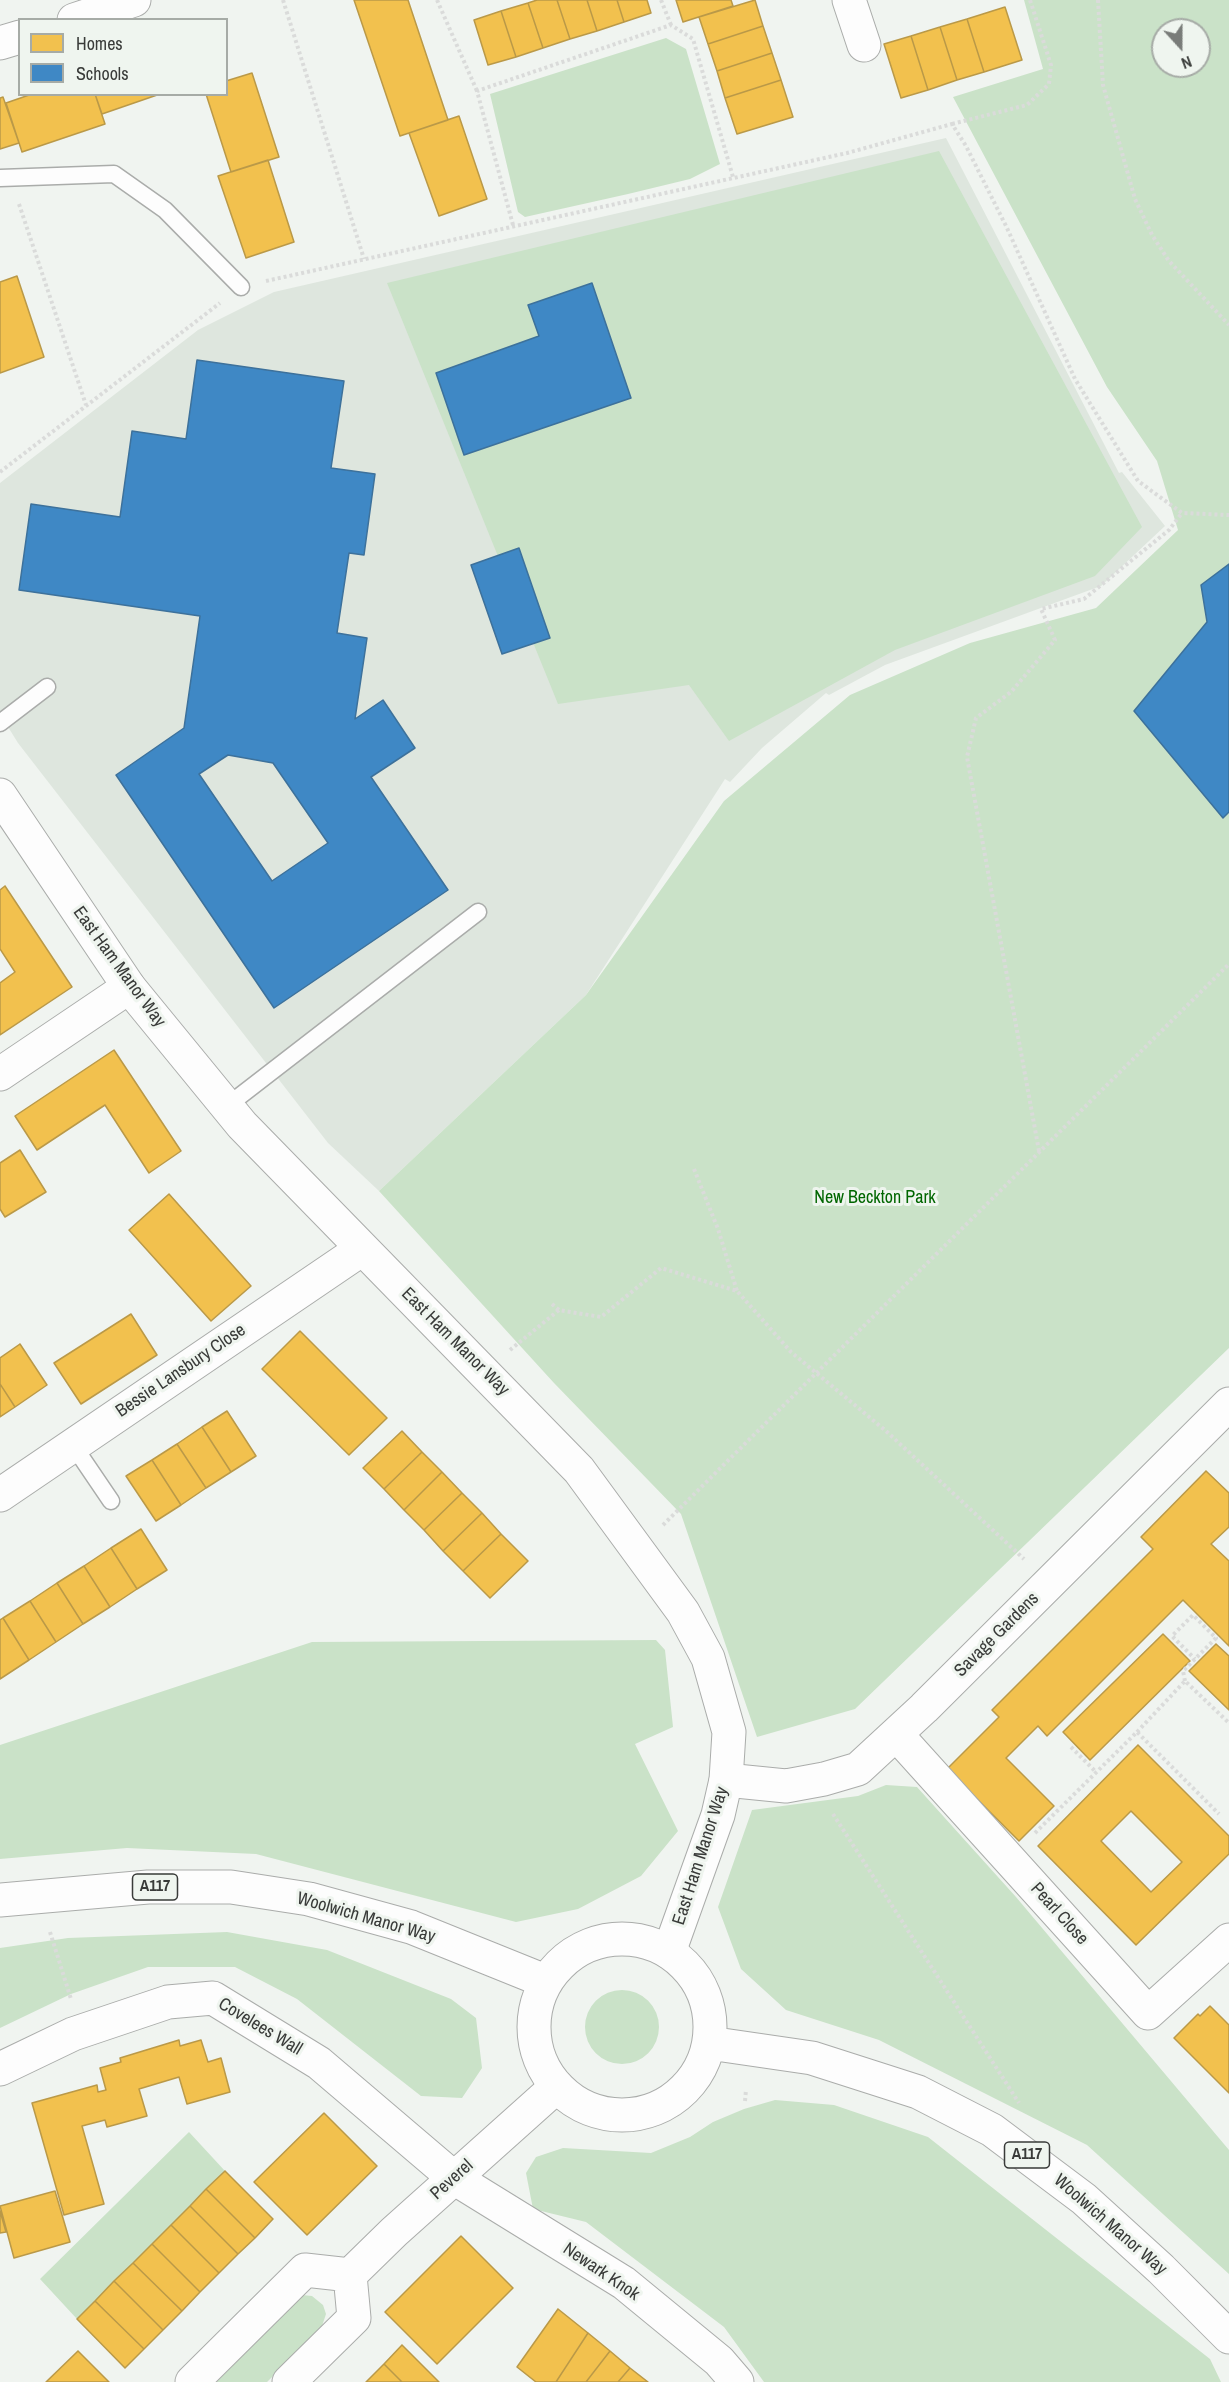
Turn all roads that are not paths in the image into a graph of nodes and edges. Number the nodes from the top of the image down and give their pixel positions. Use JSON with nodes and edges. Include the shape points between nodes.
{"nodes":[{"id":1,"x":134,"y":0,"type":"edge"},
{"id":2,"x":849,"y":0,"type":"edge"},
{"id":3,"x":80,"y":18,"type":"edge"},
{"id":4,"x":18,"y":38,"type":"edge"},
{"id":5,"x":0,"y":43,"type":"edge"},
{"id":6,"x":864,"y":45,"type":"dead end"},
{"id":7,"x":5,"y":178,"type":"edge"},
{"id":8,"x":241,"y":287,"type":"road end"},
{"id":9,"x":47,"y":687,"type":"dead end"},
{"id":10,"x":0,"y":723,"type":"edge"},
{"id":11,"x":0,"y":795,"type":"edge"},
{"id":12,"x":478,"y":912,"type":"dead end"},
{"id":13,"x":129,"y":987,"type":"junction"},
{"id":14,"x":0,"y":1074,"type":"edge"},
{"id":15,"x":227,"y":1106,"type":"junction"},
{"id":16,"x":362,"y":1249,"type":"junction"},
{"id":17,"x":1229,"y":1404,"type":"edge"},
{"id":18,"x":73,"y":1445,"type":"junction"},
{"id":19,"x":0,"y":1495,"type":"edge"},
{"id":20,"x":111,"y":1501,"type":"dead end"},
{"id":21,"x":896,"y":1734,"type":"junction"},
{"id":22,"x":726,"y":1780,"type":"junction"},
{"id":23,"x":0,"y":1900,"type":"edge"},
{"id":24,"x":1229,"y":1940,"type":"edge"},
{"id":25,"x":669,"y":1952,"type":"junction"},
{"id":26,"x":545,"y":1981,"type":"junction"},
{"id":27,"x":709,"y":2043,"type":"junction"},
{"id":28,"x":0,"y":2069,"type":"edge"},
{"id":29,"x":556,"y":2087,"type":"junction"},
{"id":30,"x":454,"y":2178,"type":"junction"},
{"id":31,"x":350,"y":2275,"type":"junction"},
{"id":32,"x":1229,"y":2337,"type":"edge"},
{"id":33,"x":192,"y":2382,"type":"edge"},
{"id":34,"x":289,"y":2382,"type":"edge"},
{"id":35,"x":737,"y":2382,"type":"edge"}],
"edges":[{"from":1,"to":3,"type":"street"},
{"from":2,"to":6,"type":"street"},
{"from":4,"to":5,"type":"street"},
{"from":7,"to":8,"type":"lane","via":[[114,174],[165,210]]},
{"from":9,"to":10,"type":"lane"},
{"from":11,"to":13,"type":"street","name":"East Ham Manor Way"},
{"from":12,"to":15,"type":"lane"},
{"from":13,"to":14,"type":"street"},
{"from":13,"to":15,"type":"street","name":"East Ham Manor Way"},
{"from":15,"to":16,"type":"street","name":"East Ham Manor Way"},
{"from":16,"to":18,"type":"street","name":"Bessie Lansbury Close"},
{"from":16,"to":22,"type":"street","name":"East Ham Manor Way","via":[[579,1470],[683,1611],[708,1658],[729,1732]]},
{"from":17,"to":21,"type":"street","name":"Savage Gardens"},
{"from":18,"to":19,"type":"street","name":"Bessie Lansbury Close"},
{"from":18,"to":20,"type":"lane"},
{"from":21,"to":22,"type":"street","name":"Savage Gardens","via":[[858,1769],[824,1779],[786,1786]]},
{"from":21,"to":24,"type":"street","name":"Pearl Close","via":[[1148,2013]]},
{"from":22,"to":25,"type":"street","name":"East Ham Manor Way","via":[[718,1815]]},
{"from":23,"to":26,"type":"street","name":"Woolwich Manor Way","number":"A117","via":[[148,1887],[242,1888],[309,1899],[411,1928]]},
{"from":25,"to":26,"type":"street","via":[[643,1941],[615,1938],[588,1945],[564,1960]]},
{"from":25,"to":27,"type":"street","via":[[689,1969],[703,1991],[710,2017]]},
{"from":26,"to":29,"type":"street","via":[[535,2007],[533,2035],[540,2063]]},
{"from":27,"to":29,"type":"street","via":[[698,2074],[675,2098],[646,2113],[613,2115],[581,2106]]},
{"from":27,"to":32,"type":"street","name":"Woolwich Manor Way","number":"A117","via":[[812,2058],[918,2092],[992,2130],[1084,2199]]},
{"from":28,"to":30,"type":"street","name":"Covelees Wall","via":[[81,2031],[168,2002],[213,1998],[319,2063]]},
{"from":29,"to":30,"type":"street","name":"Peverel"},
{"from":30,"to":31,"type":"street","name":"Peverel"},
{"from":30,"to":35,"type":"street","name":"Newark Knok","via":[[624,2283],[719,2361]]},
{"from":31,"to":33,"type":"street","via":[[305,2270]]},
{"from":31,"to":34,"type":"street","via":[[354,2318]]}]}
